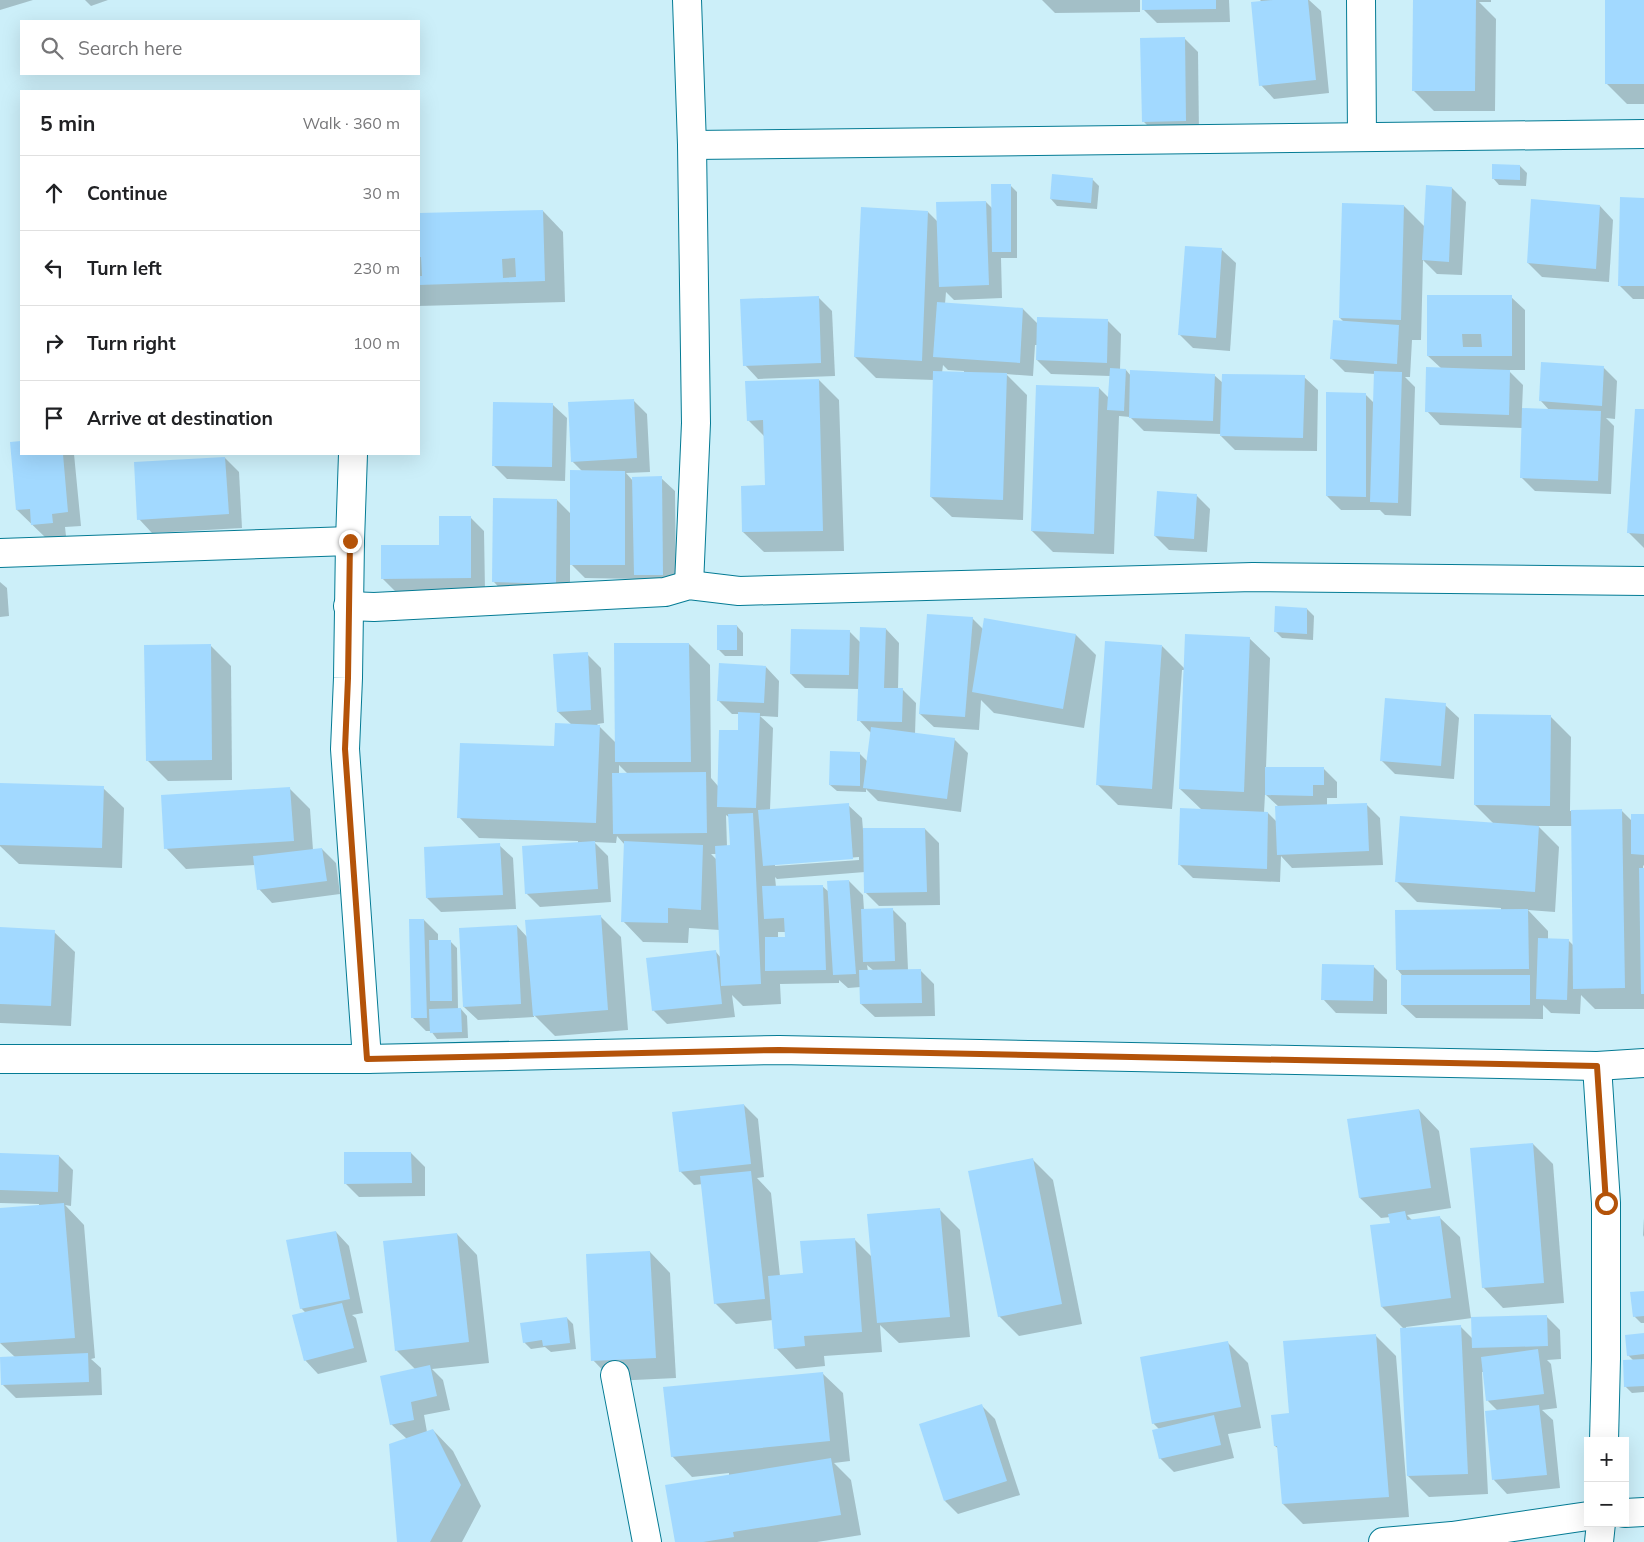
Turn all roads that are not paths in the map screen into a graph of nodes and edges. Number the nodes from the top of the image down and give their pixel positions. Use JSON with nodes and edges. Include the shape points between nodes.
{"nodes":[{"id":1,"x":687,"y":0,"type":"edge"},
{"id":2,"x":1361,"y":0,"type":"edge"},
{"id":3,"x":1644,"y":134,"type":"edge"},
{"id":4,"x":1362,"y":136,"type":"junction"},
{"id":5,"x":692,"y":146,"type":"junction"},
{"id":6,"x":353,"y":455,"type":"edge"},
{"id":7,"x":350,"y":541,"type":"junction"},
{"id":8,"x":0,"y":553,"type":"edge"},
{"id":9,"x":1644,"y":581,"type":"edge"},
{"id":10,"x":689,"y":585,"type":"junction"},
{"id":11,"x":348,"y":606,"type":"junction"},
{"id":12,"x":0,"y":1059,"type":"edge"},
{"id":13,"x":367,"y":1059,"type":"junction"},
{"id":14,"x":1644,"y":1063,"type":"edge"},
{"id":15,"x":1597,"y":1066,"type":"junction"},
{"id":16,"x":616,"y":1375,"type":"dead end"},
{"id":17,"x":1604,"y":1437,"type":"edge"},
{"id":18,"x":1629,"y":1512,"type":"edge"},
{"id":19,"x":1644,"y":1512,"type":"edge"},
{"id":20,"x":1584,"y":1517,"type":"edge"},
{"id":21,"x":1600,"y":1527,"type":"edge"},
{"id":22,"x":647,"y":1542,"type":"edge"},
{"id":23,"x":1383,"y":1542,"type":"edge"},
{"id":24,"x":1598,"y":1542,"type":"edge"}],
"edges":[{"from":1,"to":5,"type":"street"},
{"from":2,"to":4,"type":"street"},
{"from":3,"to":4,"type":"street"},
{"from":4,"to":5,"type":"street"},
{"from":5,"to":10,"type":"street","via":[[696,423]]},
{"from":6,"to":7,"type":"street"},
{"from":7,"to":8,"type":"street"},
{"from":7,"to":11,"type":"street"},
{"from":9,"to":10,"type":"street","via":[[1253,577],[738,591]]},
{"from":10,"to":11,"type":"street","via":[[665,592]]},
{"from":11,"to":13,"type":"street","via":[[345,749]]},
{"from":12,"to":13,"type":"street"},
{"from":13,"to":15,"type":"street","via":[[779,1050]]},
{"from":14,"to":15,"type":"street"},
{"from":15,"to":17,"type":"street","via":[[1606,1203]]},
{"from":16,"to":22,"type":"street"},
{"from":18,"to":19,"type":"street"},
{"from":20,"to":23,"type":"street","via":[[1452,1536]]},
{"from":21,"to":24,"type":"street"}]}
